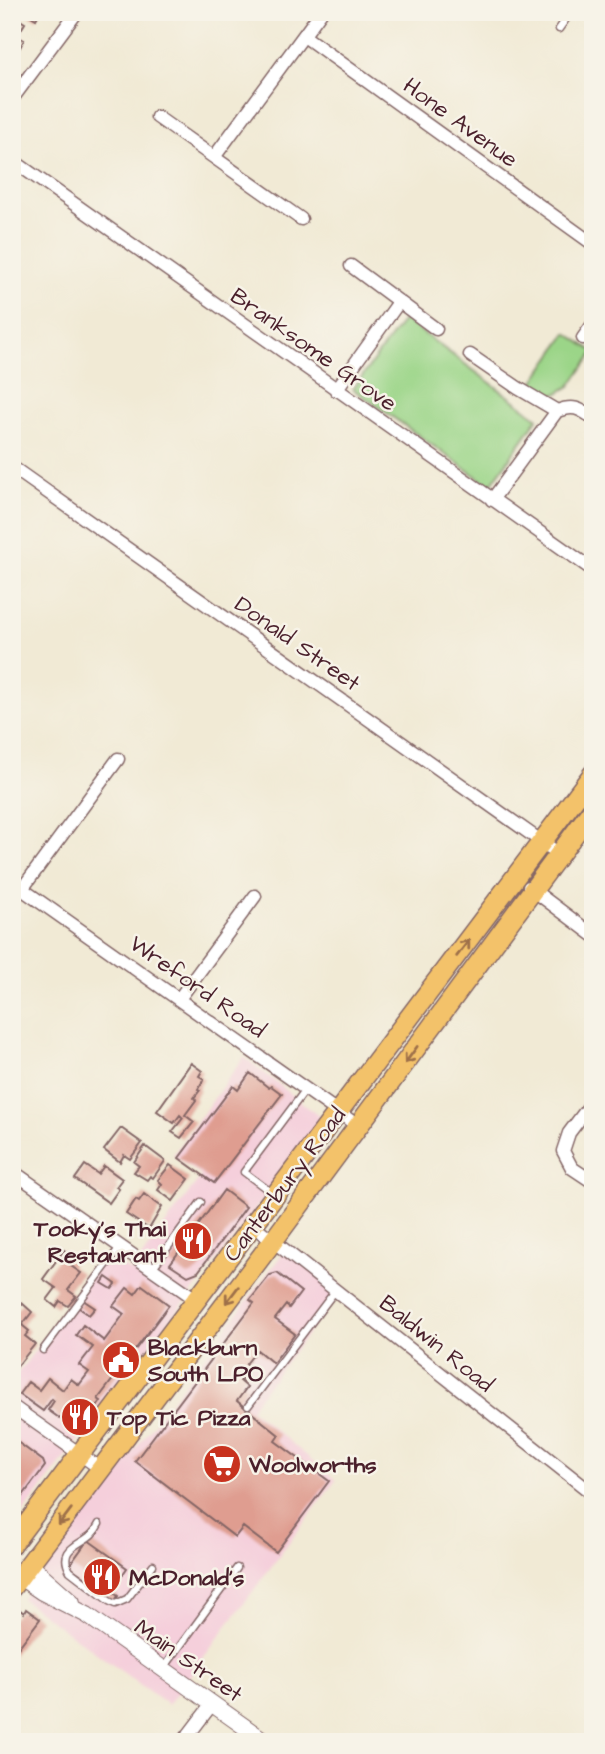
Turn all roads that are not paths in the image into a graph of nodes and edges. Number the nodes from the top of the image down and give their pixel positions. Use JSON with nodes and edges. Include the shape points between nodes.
{"nodes":[{"id":1,"x":77,"y":12,"type":"edge"},
{"id":2,"x":321,"y":12,"type":"edge"},
{"id":3,"x":572,"y":12,"type":"edge"},
{"id":4,"x":559,"y":29,"type":"dead end"},
{"id":5,"x":304,"y":36,"type":"junction"},
{"id":6,"x":12,"y":99,"type":"edge"},
{"id":7,"x":157,"y":117,"type":"dead end"},
{"id":8,"x":215,"y":156,"type":"junction"},
{"id":9,"x":12,"y":160,"type":"edge"},
{"id":10,"x":301,"y":219,"type":"dead end"},
{"id":11,"x":593,"y":243,"type":"edge"},
{"id":12,"x":351,"y":267,"type":"dead end"},
{"id":13,"x":399,"y":302,"type":"junction"},
{"id":14,"x":593,"y":324,"type":"edge"},
{"id":15,"x":436,"y":329,"type":"dead end"},
{"id":16,"x":583,"y":338,"type":"dead end"},
{"id":17,"x":470,"y":355,"type":"dead end"},
{"id":18,"x":336,"y":390,"type":"junction"},
{"id":19,"x":558,"y":411,"type":"junction"},
{"id":20,"x":593,"y":418,"type":"edge"},
{"id":21,"x":12,"y":467,"type":"edge"},
{"id":22,"x":492,"y":500,"type":"junction"},
{"id":23,"x":593,"y":570,"type":"edge"},
{"id":24,"x":118,"y":759,"type":"dead end"},
{"id":25,"x":593,"y":774,"type":"edge"},
{"id":26,"x":593,"y":809,"type":"edge"},
{"id":27,"x":543,"y":842,"type":"junction"},
{"id":28,"x":559,"y":854,"type":"junction"},
{"id":29,"x":516,"y":878,"type":"junction"},
{"id":30,"x":17,"y":885,"type":"edge"},
{"id":31,"x":533,"y":890,"type":"junction"},
{"id":32,"x":255,"y":896,"type":"dead end"},
{"id":33,"x":593,"y":935,"type":"edge"},
{"id":34,"x":179,"y":999,"type":"junction"},
{"id":35,"x":306,"y":1089,"type":"junction"},
{"id":36,"x":593,"y":1101,"type":"edge"},
{"id":37,"x":339,"y":1112,"type":"junction"},
{"id":38,"x":358,"y":1126,"type":"junction"},
{"id":39,"x":12,"y":1171,"type":"edge"},
{"id":40,"x":593,"y":1182,"type":"edge"},
{"id":41,"x":276,"y":1196,"type":"junction"},
{"id":42,"x":201,"y":1202,"type":"dead end"},
{"id":43,"x":253,"y":1225,"type":"junction"},
{"id":44,"x":273,"y":1241,"type":"junction"},
{"id":45,"x":120,"y":1247,"type":"junction"},
{"id":46,"x":152,"y":1269,"type":"junction"},
{"id":47,"x":336,"y":1289,"type":"junction"},
{"id":48,"x":197,"y":1300,"type":"junction"},
{"id":49,"x":43,"y":1350,"type":"dead end"},
{"id":50,"x":12,"y":1406,"type":"edge"},
{"id":51,"x":248,"y":1406,"type":"dead end"},
{"id":52,"x":81,"y":1454,"type":"junction"},
{"id":53,"x":101,"y":1469,"type":"junction"},
{"id":54,"x":593,"y":1494,"type":"edge"},
{"id":55,"x":99,"y":1524,"type":"dead end"},
{"id":56,"x":12,"y":1544,"type":"edge"},
{"id":57,"x":153,"y":1564,"type":"dead end"},
{"id":58,"x":237,"y":1568,"type":"dead end"},
{"id":59,"x":17,"y":1571,"type":"edge"},
{"id":60,"x":163,"y":1669,"type":"junction"},
{"id":61,"x":212,"y":1704,"type":"junction"},
{"id":62,"x":183,"y":1742,"type":"edge"},
{"id":63,"x":266,"y":1742,"type":"edge"}],
"edges":[{"from":1,"to":6,"type":"street"},
{"from":2,"to":5,"type":"street"},
{"from":3,"to":4,"type":"lane"},
{"from":5,"to":8,"type":"street"},
{"from":5,"to":11,"type":"street","name":"Hone Avenue"},
{"from":7,"to":8,"type":"street"},
{"from":8,"to":10,"type":"street"},
{"from":9,"to":18,"type":"street","name":"Branksome Grove"},
{"from":12,"to":13,"type":"street"},
{"from":13,"to":15,"type":"street"},
{"from":13,"to":18,"type":"street"},
{"from":14,"to":16,"type":"street"},
{"from":17,"to":19,"type":"street"},
{"from":18,"to":22,"type":"street","name":"Branksome Grove"},
{"from":19,"to":20,"type":"street","via":[[571,406]]},
{"from":19,"to":22,"type":"street"},
{"from":21,"to":27,"type":"street","name":"Donald Street"},
{"from":22,"to":23,"type":"street","name":"Branksome Grove"},
{"from":24,"to":30,"type":"street"},
{"from":25,"to":27,"type":"main road","name":"Canterbury Road"},
{"from":26,"to":28,"type":"main road","name":"Canterbury Road"},
{"from":27,"to":28,"type":"street","name":"Donald Street"},
{"from":27,"to":29,"type":"main road","name":"Canterbury Road"},
{"from":28,"to":31,"type":"main road","name":"Canterbury Road"},
{"from":29,"to":31,"type":"street"},
{"from":37,"to":29,"type":"main road","name":"Canterbury Road","one_way":true},
{"from":30,"to":34,"type":"street","name":"Wreford Road"},
{"from":31,"to":33,"type":"street"},
{"from":31,"to":38,"type":"main road","name":"Canterbury Road","one_way":true},
{"from":32,"to":34,"type":"street"},
{"from":34,"to":35,"type":"street","name":"Wreford Road"},
{"from":35,"to":37,"type":"street","name":"Wreford Road"},
{"from":35,"to":41,"type":"lane","via":[[244,1172]]},
{"from":36,"to":40,"type":"street","via":[[569,1133],[563,1151],[572,1168]]},
{"from":37,"to":38,"type":"street","name":"Wreford Road"},
{"from":37,"to":41,"type":"main road","name":"Canterbury Road"},
{"from":38,"to":44,"type":"main road","name":"Canterbury Road"},
{"from":39,"to":45,"type":"street"},
{"from":41,"to":43,"type":"main road","name":"Canterbury Road"},
{"from":42,"to":46,"type":"lane"},
{"from":43,"to":44,"type":"street","name":"Baldwin Road"},
{"from":43,"to":48,"type":"main road","name":"Canterbury Road"},
{"from":44,"to":47,"type":"street","name":"Baldwin Road"},
{"from":44,"to":53,"type":"main road","name":"Canterbury Road","one_way":true},
{"from":45,"to":46,"type":"street"},
{"from":45,"to":49,"type":"lane"},
{"from":46,"to":48,"type":"street"},
{"from":47,"to":51,"type":"lane"},
{"from":47,"to":54,"type":"street","name":"Baldwin Road"},
{"from":48,"to":52,"type":"main road","name":"Canterbury Road"},
{"from":50,"to":52,"type":"street"},
{"from":52,"to":53,"type":"street"},
{"from":52,"to":56,"type":"main road","name":"Canterbury Road"},
{"from":53,"to":59,"type":"main road","name":"Canterbury Road","one_way":true},
{"from":55,"to":57,"type":"lane","via":[[74,1545],[67,1566],[109,1601],[115,1604],[127,1599]]},
{"from":58,"to":60,"type":"lane"},
{"from":59,"to":60,"type":"street","name":"Main Street","via":[[42,1592],[86,1615]]},
{"from":60,"to":61,"type":"street","name":"Main Street"},
{"from":61,"to":62,"type":"street"},
{"from":61,"to":63,"type":"street","name":"Main Street"}]}
